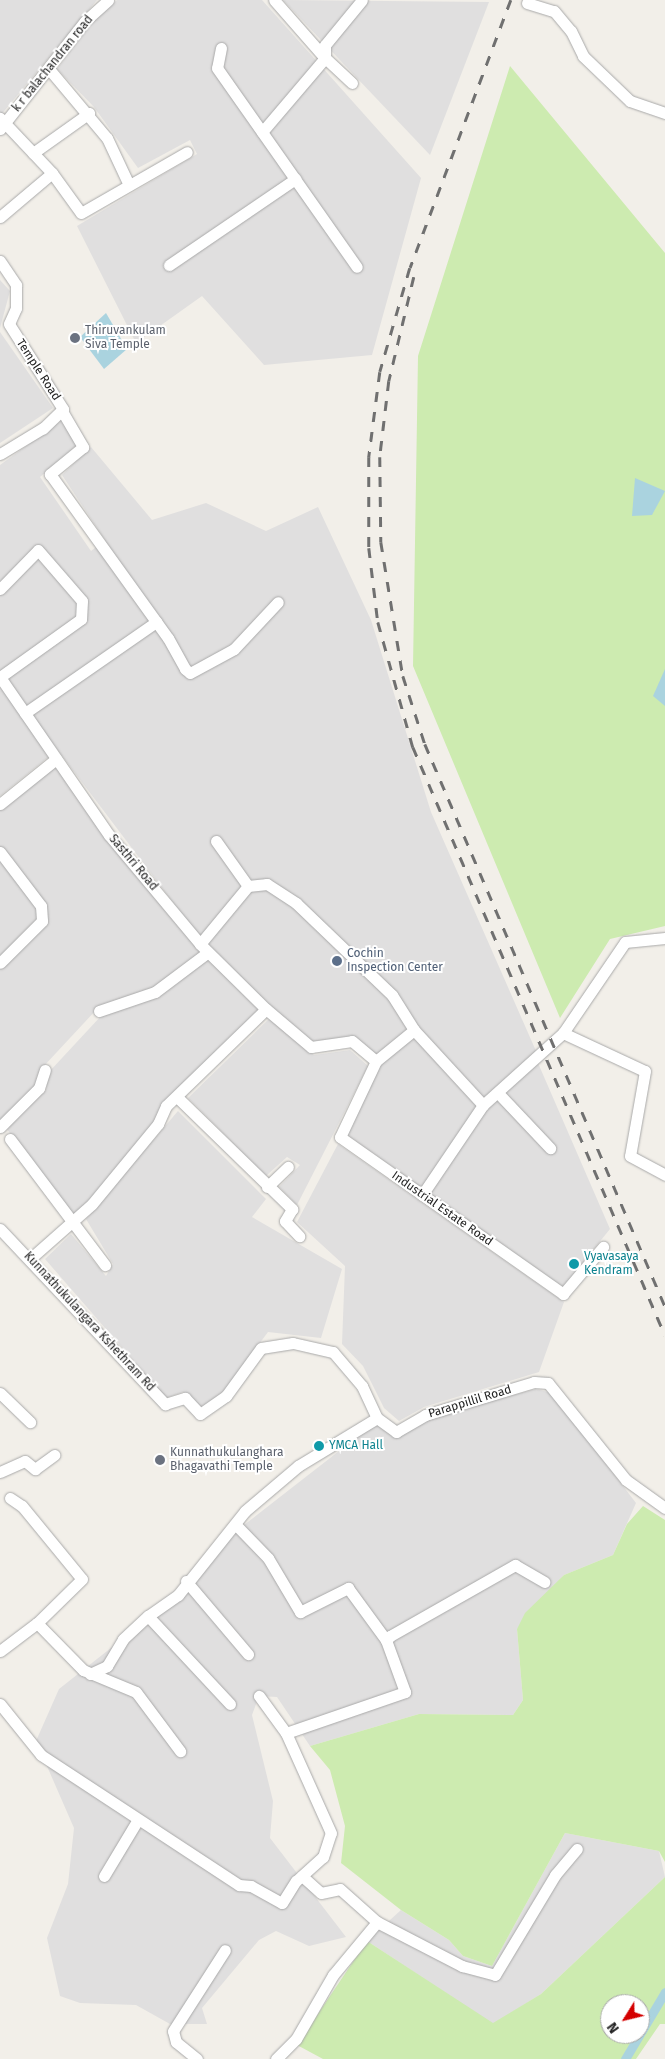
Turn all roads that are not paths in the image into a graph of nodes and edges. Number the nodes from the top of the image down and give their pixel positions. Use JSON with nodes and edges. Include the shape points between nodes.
{"nodes":[{"id":1,"x":108,"y":0,"type":"edge"},
{"id":2,"x":274,"y":0,"type":"edge"},
{"id":3,"x":362,"y":0,"type":"edge"},
{"id":4,"x":527,"y":3,"type":"dead end"},
{"id":5,"x":221,"y":48,"type":"dead end"},
{"id":6,"x":326,"y":58,"type":"junction"},
{"id":7,"x":49,"y":69,"type":"junction"},
{"id":8,"x":352,"y":82,"type":"dead end"},
{"id":9,"x":89,"y":113,"type":"junction"},
{"id":10,"x":665,"y":113,"type":"edge"},
{"id":11,"x":2,"y":124,"type":"edge"},
{"id":12,"x":262,"y":132,"type":"junction"},
{"id":13,"x":187,"y":152,"type":"dead end"},
{"id":14,"x":33,"y":153,"type":"junction"},
{"id":15,"x":52,"y":173,"type":"junction"},
{"id":16,"x":295,"y":179,"type":"junction"},
{"id":17,"x":130,"y":185,"type":"junction"},
{"id":18,"x":0,"y":217,"type":"edge"},
{"id":19,"x":0,"y":261,"type":"edge"},
{"id":20,"x":169,"y":265,"type":"dead end"},
{"id":21,"x":358,"y":268,"type":"dead end"},
{"id":22,"x":62,"y":411,"type":"junction"},
{"id":23,"x":0,"y":454,"type":"edge"},
{"id":24,"x":0,"y":589,"type":"edge"},
{"id":25,"x":278,"y":602,"type":"dead end"},
{"id":26,"x":156,"y":622,"type":"junction"},
{"id":27,"x":0,"y":677,"type":"edge"},
{"id":28,"x":25,"y":713,"type":"junction"},
{"id":29,"x":56,"y":759,"type":"junction"},
{"id":30,"x":0,"y":804,"type":"edge"},
{"id":31,"x":216,"y":841,"type":"dead end"},
{"id":32,"x":0,"y":852,"type":"edge"},
{"id":33,"x":248,"y":886,"type":"junction"},
{"id":34,"x":665,"y":938,"type":"edge"},
{"id":35,"x":208,"y":952,"type":"junction"},
{"id":36,"x":0,"y":962,"type":"edge"},
{"id":37,"x":266,"y":1009,"type":"junction"},
{"id":38,"x":99,"y":1011,"type":"dead end"},
{"id":39,"x":414,"y":1030,"type":"junction"},
{"id":40,"x":564,"y":1033,"type":"junction"},
{"id":41,"x":376,"y":1061,"type":"junction"},
{"id":42,"x":45,"y":1070,"type":"dead end"},
{"id":43,"x":498,"y":1093,"type":"junction"},
{"id":44,"x":177,"y":1097,"type":"junction"},
{"id":45,"x":483,"y":1105,"type":"junction"},
{"id":46,"x":0,"y":1128,"type":"edge"},
{"id":47,"x":10,"y":1139,"type":"dead end"},
{"id":48,"x":550,"y":1148,"type":"dead end"},
{"id":49,"x":288,"y":1167,"type":"dead end"},
{"id":50,"x":665,"y":1175,"type":"edge"},
{"id":51,"x":267,"y":1187,"type":"junction"},
{"id":52,"x":422,"y":1195,"type":"junction"},
{"id":53,"x":74,"y":1220,"type":"junction"},
{"id":54,"x":0,"y":1229,"type":"edge"},
{"id":55,"x":299,"y":1236,"type":"dead end"},
{"id":56,"x":603,"y":1247,"type":"dead end"},
{"id":57,"x":31,"y":1258,"type":"junction"},
{"id":58,"x":105,"y":1265,"type":"dead end"},
{"id":59,"x":0,"y":1393,"type":"edge"},
{"id":60,"x":377,"y":1418,"type":"junction"},
{"id":61,"x":30,"y":1422,"type":"dead end"},
{"id":62,"x":54,"y":1455,"type":"dead end"},
{"id":63,"x":0,"y":1472,"type":"edge"},
{"id":64,"x":10,"y":1498,"type":"dead end"},
{"id":65,"x":665,"y":1508,"type":"edge"},
{"id":66,"x":236,"y":1525,"type":"junction"},
{"id":67,"x":186,"y":1581,"type":"junction"},
{"id":68,"x":545,"y":1582,"type":"dead end"},
{"id":69,"x":148,"y":1616,"type":"junction"},
{"id":70,"x":37,"y":1622,"type":"junction"},
{"id":71,"x":386,"y":1640,"type":"junction"},
{"id":72,"x":0,"y":1651,"type":"edge"},
{"id":73,"x":248,"y":1654,"type":"dead end"},
{"id":74,"x":90,"y":1674,"type":"junction"},
{"id":75,"x":259,"y":1696,"type":"dead end"},
{"id":76,"x":0,"y":1704,"type":"edge"},
{"id":77,"x":230,"y":1704,"type":"dead end"},
{"id":78,"x":286,"y":1733,"type":"junction"},
{"id":79,"x":180,"y":1751,"type":"dead end"},
{"id":80,"x":137,"y":1821,"type":"junction"},
{"id":81,"x":577,"y":1849,"type":"dead end"},
{"id":82,"x":104,"y":1876,"type":"dead end"},
{"id":83,"x":302,"y":1876,"type":"junction"},
{"id":84,"x":377,"y":1922,"type":"junction"},
{"id":85,"x":225,"y":1950,"type":"dead end"},
{"id":86,"x":197,"y":2059,"type":"edge"},
{"id":87,"x":276,"y":2059,"type":"edge"}],
"edges":[{"from":1,"to":7,"type":"street","name":"k r balachandran road","via":[[85,21]]},
{"from":2,"to":6,"type":"street"},
{"from":3,"to":6,"type":"street","via":[[326,44]]},
{"from":4,"to":10,"type":"street","via":[[554,11],[571,31],[582,56],[630,101]]},
{"from":5,"to":12,"type":"street","via":[[217,68]]},
{"from":6,"to":8,"type":"street"},
{"from":6,"to":12,"type":"street"},
{"from":7,"to":9,"type":"street"},
{"from":7,"to":11,"type":"street","name":"k r balachandran road"},
{"from":9,"to":14,"type":"street"},
{"from":9,"to":17,"type":"street","via":[[107,138]]},
{"from":11,"to":14,"type":"street"},
{"from":12,"to":16,"type":"street"},
{"from":13,"to":17,"type":"street"},
{"from":14,"to":15,"type":"street"},
{"from":15,"to":17,"type":"street","via":[[80,214]]},
{"from":15,"to":18,"type":"street"},
{"from":16,"to":20,"type":"street"},
{"from":16,"to":21,"type":"street"},
{"from":19,"to":22,"type":"street","name":"Temple Road","via":[[16,286],[16,308],[9,324]]},
{"from":22,"to":23,"type":"street","name":"Temple Road"},
{"from":22,"to":26,"type":"street","via":[[83,447],[50,474]]},
{"from":24,"to":27,"type":"street","via":[[38,550],[82,601],[81,618]]},
{"from":25,"to":26,"type":"street","via":[[234,649],[190,673]]},
{"from":26,"to":28,"type":"street"},
{"from":27,"to":28,"type":"street"},
{"from":28,"to":29,"type":"street"},
{"from":29,"to":30,"type":"street"},
{"from":29,"to":35,"type":"street","name":"Sasthri Road","via":[[109,835]]},
{"from":31,"to":33,"type":"street"},
{"from":32,"to":36,"type":"street","via":[[41,906],[42,921],[39,929]]},
{"from":33,"to":35,"type":"street"},
{"from":33,"to":39,"type":"street","via":[[267,884],[296,903],[392,994]]},
{"from":34,"to":40,"type":"street","via":[[625,942]]},
{"from":35,"to":37,"type":"street","name":"Sasthri Road"},
{"from":35,"to":38,"type":"street","via":[[155,992]]},
{"from":37,"to":41,"type":"street","name":"Sasthri Road","via":[[311,1046],[352,1041]]},
{"from":37,"to":44,"type":"street"},
{"from":39,"to":41,"type":"street"},
{"from":39,"to":45,"type":"street"},
{"from":40,"to":43,"type":"street"},
{"from":40,"to":50,"type":"street","via":[[645,1072],[630,1156]]},
{"from":41,"to":52,"type":"street","name":"Industrial Estate Road","via":[[340,1137]]},
{"from":42,"to":46,"type":"street","via":[[39,1088]]},
{"from":43,"to":45,"type":"street"},
{"from":43,"to":48,"type":"street"},
{"from":44,"to":51,"type":"street"},
{"from":44,"to":53,"type":"street","via":[[112,1182]]},
{"from":45,"to":52,"type":"street"},
{"from":47,"to":53,"type":"street"},
{"from":49,"to":51,"type":"street"},
{"from":51,"to":55,"type":"street","via":[[292,1209],[285,1222]]},
{"from":52,"to":56,"type":"street","name":"Industrial Estate Road","via":[[563,1294]]},
{"from":53,"to":57,"type":"street"},
{"from":53,"to":58,"type":"street"},
{"from":54,"to":57,"type":"street","name":"Kunnathukulangara Kshethram Rd"},
{"from":57,"to":60,"type":"street","name":"Kunnathukulangara Kshethram Rd","via":[[164,1404],[185,1398],[200,1414],[226,1396],[261,1348],[293,1343],[334,1352],[362,1386]]},
{"from":59,"to":61,"type":"street"},
{"from":60,"to":65,"type":"street","name":"Parappillil Road","via":[[396,1432],[425,1415],[534,1382],[548,1383],[626,1480]]},
{"from":60,"to":66,"type":"street","via":[[298,1466]]},
{"from":62,"to":63,"type":"street","via":[[35,1469],[25,1461]]},
{"from":64,"to":70,"type":"street","via":[[22,1506],[82,1578]]},
{"from":66,"to":67,"type":"street"},
{"from":66,"to":71,"type":"street","via":[[268,1558],[300,1612],[348,1588]]},
{"from":67,"to":69,"type":"street","via":[[178,1595]]},
{"from":67,"to":73,"type":"street"},
{"from":68,"to":71,"type":"street","via":[[515,1565]]},
{"from":69,"to":74,"type":"street","via":[[123,1639],[107,1666]]},
{"from":69,"to":77,"type":"street"},
{"from":70,"to":72,"type":"street"},
{"from":70,"to":74,"type":"street"},
{"from":71,"to":78,"type":"street","via":[[405,1692]]},
{"from":74,"to":79,"type":"street","via":[[136,1692]]},
{"from":75,"to":78,"type":"street"},
{"from":76,"to":80,"type":"street","via":[[42,1755]]},
{"from":78,"to":83,"type":"street","via":[[331,1833],[324,1858]]},
{"from":80,"to":82,"type":"street"},
{"from":80,"to":83,"type":"street","via":[[277,1903],[286,1899]]},
{"from":81,"to":84,"type":"street","via":[[555,1875],[495,1975],[462,1966]]},
{"from":83,"to":84,"type":"street","via":[[320,1893],[340,1889]]},
{"from":84,"to":87,"type":"street","via":[[333,1975],[296,2039]]},
{"from":85,"to":86,"type":"street","via":[[173,2031],[176,2042]]}]}
